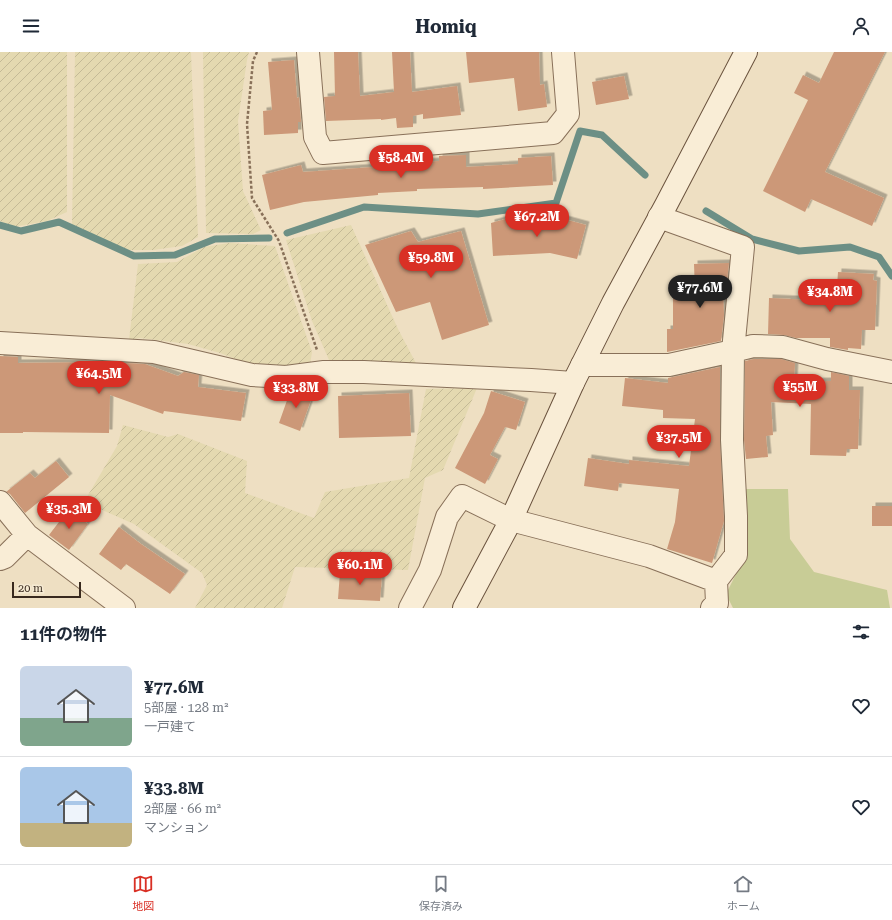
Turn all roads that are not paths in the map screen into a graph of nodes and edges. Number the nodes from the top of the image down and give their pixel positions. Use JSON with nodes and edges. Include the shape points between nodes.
{"nodes":[{"id":1,"x":308,"y":52,"type":"edge"},
{"id":2,"x":562,"y":52,"type":"edge"},
{"id":3,"x":746,"y":52,"type":"edge"},
{"id":4,"x":659,"y":217,"type":"junction"},
{"id":5,"x":0,"y":343,"type":"edge"},
{"id":6,"x":733,"y":351,"type":"junction"},
{"id":7,"x":892,"y":372,"type":"edge"},
{"id":8,"x":578,"y":374,"type":"junction"},
{"id":9,"x":0,"y":502,"type":"edge"},
{"id":10,"x":511,"y":520,"type":"junction"},
{"id":11,"x":27,"y":535,"type":"junction"},
{"id":12,"x":0,"y":558,"type":"edge"},
{"id":13,"x":716,"y":581,"type":"junction"},
{"id":14,"x":124,"y":608,"type":"edge"},
{"id":15,"x":410,"y":608,"type":"edge"},
{"id":16,"x":464,"y":608,"type":"edge"},
{"id":17,"x":712,"y":608,"type":"edge"}],
"edges":[{"from":1,"to":2,"type":"street","via":[[315,137],[324,154],[553,133],[568,114]]},
{"from":3,"to":4,"type":"street"},
{"from":4,"to":6,"type":"street","via":[[743,248]]},
{"from":4,"to":8,"type":"street"},
{"from":5,"to":8,"type":"street","via":[[154,352],[252,375],[286,377],[324,372],[364,372],[531,380]]},
{"from":6,"to":7,"type":"street","via":[[753,346],[783,347]]},
{"from":6,"to":8,"type":"street","via":[[669,364]]},
{"from":6,"to":13,"type":"street","via":[[732,440],[736,555]]},
{"from":8,"to":10,"type":"street"},
{"from":9,"to":11,"type":"street"},
{"from":10,"to":13,"type":"street","via":[[650,556]]},
{"from":10,"to":15,"type":"street","via":[[462,496],[447,517],[430,570]]},
{"from":10,"to":16,"type":"street"},
{"from":11,"to":12,"type":"street","via":[[5,557]]},
{"from":11,"to":14,"type":"street"},
{"from":13,"to":17,"type":"street","via":[[717,603]]}]}
